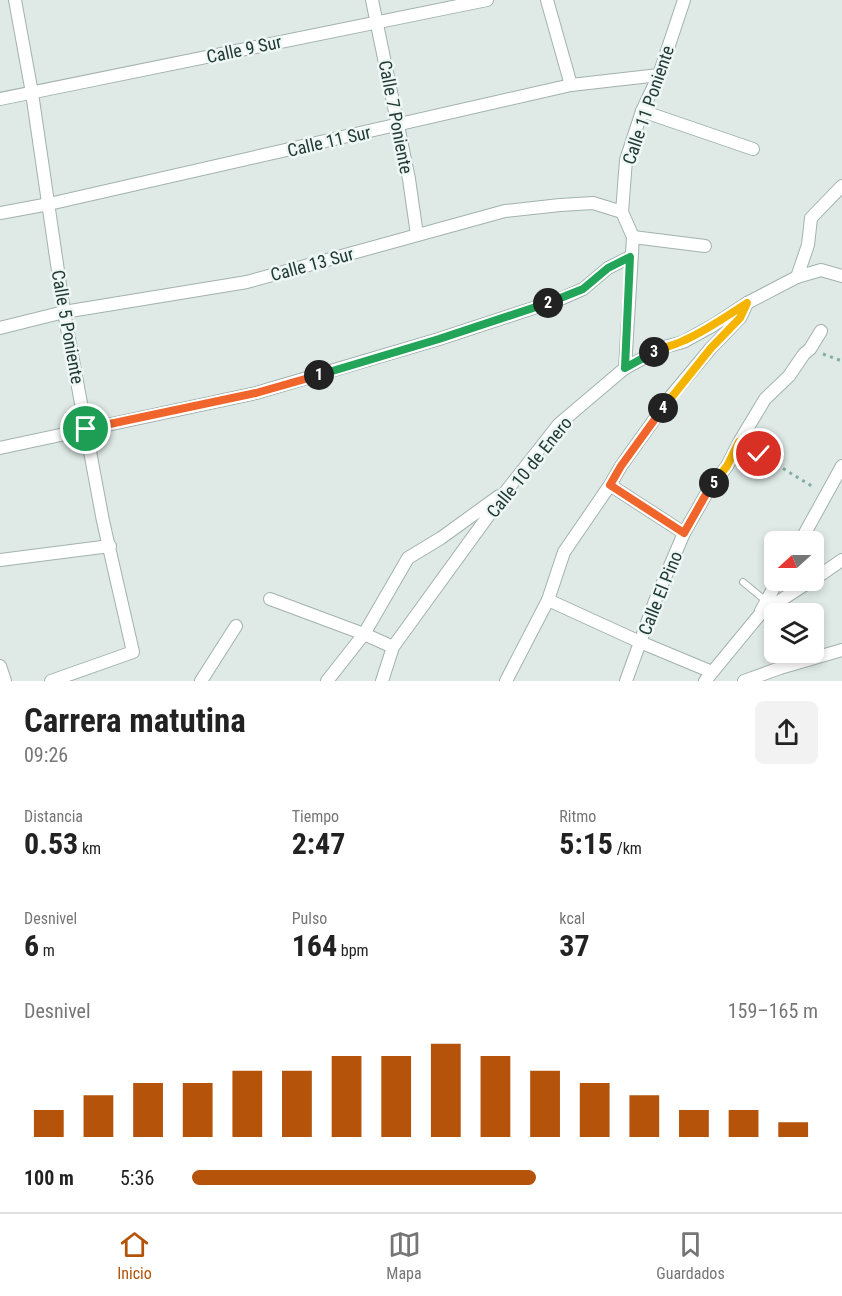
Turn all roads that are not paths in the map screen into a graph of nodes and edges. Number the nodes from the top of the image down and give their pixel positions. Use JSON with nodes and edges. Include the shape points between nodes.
{"nodes":[{"id":1,"x":15,"y":0,"type":"edge"},
{"id":2,"x":372,"y":0,"type":"edge"},
{"id":3,"x":488,"y":0,"type":"edge"},
{"id":4,"x":548,"y":0,"type":"edge"},
{"id":5,"x":684,"y":0,"type":"edge"},
{"id":6,"x":377,"y":22,"type":"junction"},
{"id":7,"x":659,"y":75,"type":"junction"},
{"id":8,"x":571,"y":85,"type":"junction"},
{"id":9,"x":32,"y":93,"type":"junction"},
{"id":10,"x":0,"y":99,"type":"edge"},
{"id":11,"x":642,"y":111,"type":"junction"},
{"id":12,"x":398,"y":125,"type":"junction"},
{"id":13,"x":753,"y":148,"type":"dead end"},
{"id":14,"x":842,"y":186,"type":"edge"},
{"id":15,"x":49,"y":204,"type":"junction"},
{"id":16,"x":622,"y":212,"type":"junction"},
{"id":17,"x":0,"y":213,"type":"edge"},
{"id":18,"x":417,"y":236,"type":"junction"},
{"id":19,"x":633,"y":237,"type":"junction"},
{"id":20,"x":705,"y":246,"type":"dead end"},
{"id":21,"x":630,"y":257,"type":"junction"},
{"id":22,"x":842,"y":276,"type":"edge"},
{"id":23,"x":797,"y":277,"type":"junction"},
{"id":24,"x":747,"y":303,"type":"junction"},
{"id":25,"x":64,"y":312,"type":"junction"},
{"id":26,"x":0,"y":328,"type":"edge"},
{"id":27,"x":821,"y":331,"type":"dead end"},
{"id":28,"x":625,"y":368,"type":"junction"},
{"id":29,"x":86,"y":429,"type":"junction"},
{"id":30,"x":0,"y":448,"type":"edge"},
{"id":31,"x":842,"y":466,"type":"edge"},
{"id":32,"x":610,"y":485,"type":"junction"},
{"id":33,"x":507,"y":490,"type":"junction"},
{"id":34,"x":806,"y":531,"type":"edge"},
{"id":35,"x":684,"y":533,"type":"junction"},
{"id":36,"x":110,"y":546,"type":"junction"},
{"id":37,"x":0,"y":560,"type":"edge"},
{"id":38,"x":842,"y":561,"type":"edge"},
{"id":39,"x":824,"y":572,"type":"edge"},
{"id":40,"x":742,"y":582,"type":"dead end"},
{"id":41,"x":772,"y":591,"type":"edge"},
{"id":42,"x":795,"y":591,"type":"edge"},
{"id":43,"x":270,"y":599,"type":"dead end"},
{"id":44,"x":548,"y":600,"type":"junction"},
{"id":45,"x":766,"y":601,"type":"junction"},
{"id":46,"x":761,"y":613,"type":"junction"},
{"id":47,"x":236,"y":626,"type":"dead end"},
{"id":48,"x":364,"y":634,"type":"junction"},
{"id":49,"x":640,"y":642,"type":"junction"},
{"id":50,"x":393,"y":647,"type":"junction"},
{"id":51,"x":842,"y":650,"type":"edge"},
{"id":52,"x":0,"y":666,"type":"edge"},
{"id":53,"x":708,"y":676,"type":"edge"},
{"id":54,"x":4,"y":681,"type":"edge"},
{"id":55,"x":51,"y":681,"type":"edge"},
{"id":56,"x":201,"y":681,"type":"edge"},
{"id":57,"x":327,"y":681,"type":"edge"},
{"id":58,"x":382,"y":681,"type":"edge"},
{"id":59,"x":506,"y":681,"type":"edge"},
{"id":60,"x":626,"y":681,"type":"edge"},
{"id":61,"x":744,"y":681,"type":"edge"}],
"edges":[{"from":1,"to":9,"type":"street","name":"Calle 5 Poniente"},
{"from":2,"to":6,"type":"street","name":"Calle 7 Poniente"},
{"from":3,"to":6,"type":"street","name":"Calle 9 Sur"},
{"from":4,"to":8,"type":"street"},
{"from":5,"to":7,"type":"street","name":"Calle 11 Poniente"},
{"from":6,"to":9,"type":"street","name":"Calle 9 Sur"},
{"from":6,"to":12,"type":"street","name":"Calle 7 Poniente"},
{"from":7,"to":8,"type":"street","name":"Calle 11 Sur"},
{"from":7,"to":11,"type":"street","name":"Calle 11 Poniente"},
{"from":8,"to":12,"type":"street","name":"Calle 11 Sur"},
{"from":9,"to":10,"type":"street","name":"Calle 9 Sur"},
{"from":9,"to":15,"type":"street","name":"Calle 5 Poniente"},
{"from":11,"to":13,"type":"street"},
{"from":11,"to":16,"type":"street","name":"Calle 11 Poniente","via":[[626,160]]},
{"from":12,"to":15,"type":"street","name":"Calle 11 Sur"},
{"from":12,"to":18,"type":"street","name":"Calle 7 Poniente"},
{"from":14,"to":23,"type":"street","via":[[811,218],[808,245]]},
{"from":15,"to":17,"type":"street","name":"Calle 11 Sur"},
{"from":15,"to":25,"type":"street","name":"Calle 5 Poniente"},
{"from":16,"to":18,"type":"street","name":"Calle 13 Sur","via":[[593,203],[505,211]]},
{"from":16,"to":19,"type":"street"},
{"from":18,"to":25,"type":"street","name":"Calle 13 Sur","via":[[247,282]]},
{"from":19,"to":20,"type":"street"},
{"from":19,"to":21,"type":"street"},
{"from":21,"to":28,"type":"street"},
{"from":21,"to":29,"type":"street","via":[[608,268],[583,289],[558,300],[439,339],[256,393]]},
{"from":22,"to":23,"type":"street","name":"Calle 10 de Enero","via":[[821,270]]},
{"from":23,"to":24,"type":"street","name":"Calle 10 de Enero"},
{"from":24,"to":28,"type":"street","name":"Calle 10 de Enero","via":[[683,342],[664,347]]},
{"from":24,"to":32,"type":"street","via":[[740,318],[671,396]]},
{"from":25,"to":26,"type":"street","name":"Calle 13 Sur"},
{"from":25,"to":29,"type":"street","name":"Calle 5 Poniente"},
{"from":27,"to":35,"type":"street","name":"Calle El Pino","via":[[789,376],[765,399]]},
{"from":28,"to":33,"type":"street","name":"Calle 10 de Enero","via":[[559,424]]},
{"from":29,"to":30,"type":"street"},
{"from":29,"to":36,"type":"street","name":"Calle 5 Poniente"},
{"from":31,"to":34,"type":"street"},
{"from":32,"to":35,"type":"street"},
{"from":32,"to":44,"type":"street","via":[[564,552]]},
{"from":33,"to":48,"type":"street","via":[[408,558]]},
{"from":33,"to":50,"type":"street","name":"Calle 10 de Enero"},
{"from":35,"to":49,"type":"street","name":"Calle El Pino"},
{"from":36,"to":37,"type":"street"},
{"from":36,"to":55,"type":"street","name":"Calle 5 Poniente","via":[[133,652]]},
{"from":38,"to":39,"type":"street"},
{"from":40,"to":45,"type":"lane"},
{"from":41,"to":45,"type":"street"},
{"from":42,"to":46,"type":"street"},
{"from":43,"to":48,"type":"street"},
{"from":44,"to":49,"type":"street"},
{"from":44,"to":59,"type":"street"},
{"from":45,"to":46,"type":"street"},
{"from":46,"to":53,"type":"street"},
{"from":47,"to":56,"type":"street"},
{"from":48,"to":50,"type":"street"},
{"from":48,"to":57,"type":"street"},
{"from":49,"to":53,"type":"street"},
{"from":49,"to":60,"type":"street","name":"Calle El Pino"},
{"from":50,"to":58,"type":"street","name":"Calle 10 de Enero"},
{"from":51,"to":61,"type":"street"},
{"from":52,"to":54,"type":"street"}]}
